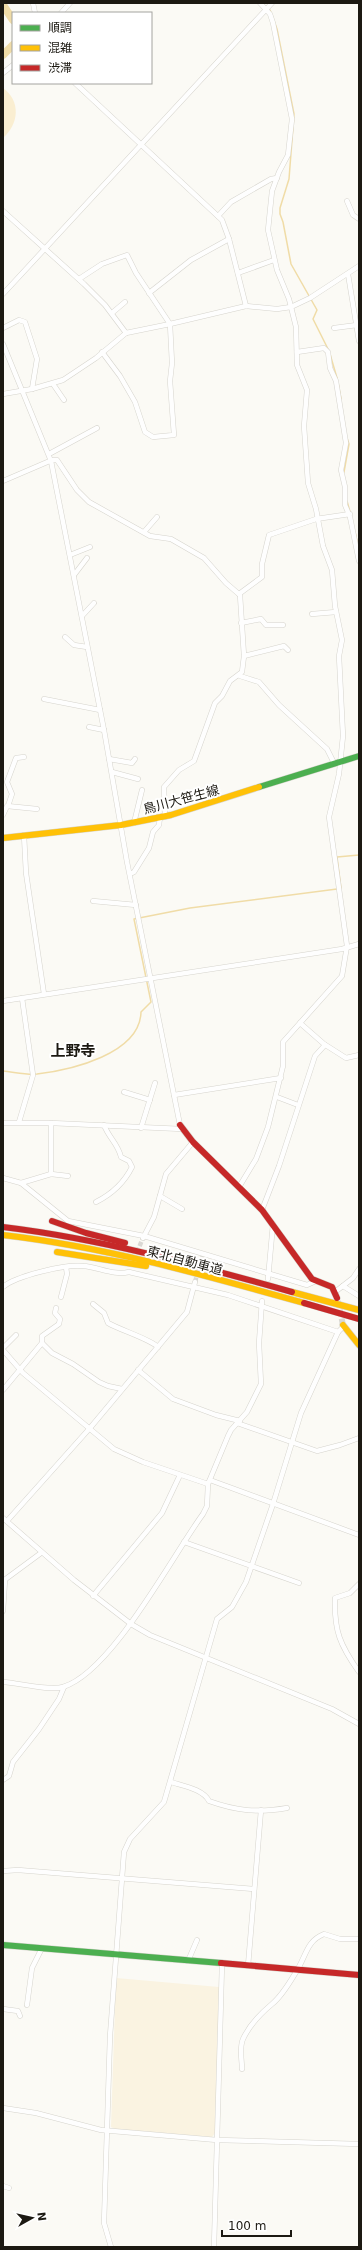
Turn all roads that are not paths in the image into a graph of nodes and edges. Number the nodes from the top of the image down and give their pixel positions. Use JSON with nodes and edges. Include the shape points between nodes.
{"nodes":[{"id":1,"x":70,"y":3,"type":"edge"},
{"id":2,"x":260,"y":3,"type":"edge"},
{"id":3,"x":272,"y":3,"type":"edge"},
{"id":4,"x":266,"y":9,"type":"junction"},
{"id":5,"x":62,"y":12,"type":"edge"},
{"id":6,"x":12,"y":66,"type":"edge"},
{"id":7,"x":3,"y":73,"type":"edge"},
{"id":8,"x":76,"y":84,"type":"edge"},
{"id":9,"x":141,"y":144,"type":"junction"},
{"id":10,"x":277,"y":178,"type":"junction"},
{"id":11,"x":347,"y":201,"type":"dead end"},
{"id":12,"x":3,"y":211,"type":"edge"},
{"id":13,"x":218,"y":216,"type":"junction"},
{"id":14,"x":359,"y":219,"type":"edge"},
{"id":15,"x":229,"y":239,"type":"junction"},
{"id":16,"x":44,"y":249,"type":"junction"},
{"id":17,"x":274,"y":260,"type":"junction"},
{"id":18,"x":359,"y":266,"type":"edge"},
{"id":19,"x":238,"y":272,"type":"junction"},
{"id":20,"x":348,"y":274,"type":"junction"},
{"id":21,"x":79,"y":279,"type":"junction"},
{"id":22,"x":149,"y":293,"type":"junction"},
{"id":23,"x":3,"y":294,"type":"edge"},
{"id":24,"x":125,"y":302,"type":"dead end"},
{"id":25,"x":246,"y":306,"type":"junction"},
{"id":26,"x":291,"y":307,"type":"junction"},
{"id":27,"x":112,"y":313,"type":"junction"},
{"id":28,"x":357,"y":322,"type":"edge"},
{"id":29,"x":170,"y":324,"type":"junction"},
{"id":30,"x":3,"y":328,"type":"edge"},
{"id":31,"x":334,"y":328,"type":"dead end"},
{"id":32,"x":126,"y":333,"type":"junction"},
{"id":33,"x":359,"y":341,"type":"edge"},
{"id":34,"x":3,"y":344,"type":"edge"},
{"id":35,"x":102,"y":352,"type":"junction"},
{"id":36,"x":297,"y":352,"type":"junction"},
{"id":37,"x":53,"y":384,"type":"junction"},
{"id":38,"x":32,"y":389,"type":"junction"},
{"id":39,"x":23,"y":391,"type":"junction"},
{"id":40,"x":3,"y":394,"type":"edge"},
{"id":41,"x":64,"y":400,"type":"dead end"},
{"id":42,"x":97,"y":428,"type":"dead end"},
{"id":43,"x":49,"y":454,"type":"junction"},
{"id":44,"x":51,"y":461,"type":"junction"},
{"id":45,"x":3,"y":481,"type":"edge"},
{"id":46,"x":350,"y":514,"type":"junction"},
{"id":47,"x":157,"y":517,"type":"dead end"},
{"id":48,"x":319,"y":519,"type":"junction"},
{"id":49,"x":144,"y":532,"type":"junction"},
{"id":50,"x":90,"y":547,"type":"dead end"},
{"id":51,"x":70,"y":555,"type":"junction"},
{"id":52,"x":87,"y":558,"type":"dead end"},
{"id":53,"x":359,"y":561,"type":"edge"},
{"id":54,"x":74,"y":575,"type":"junction"},
{"id":55,"x":239,"y":594,"type":"junction"},
{"id":56,"x":94,"y":602,"type":"dead end"},
{"id":57,"x":336,"y":612,"type":"junction"},
{"id":58,"x":312,"y":614,"type":"dead end"},
{"id":59,"x":82,"y":616,"type":"junction"},
{"id":60,"x":241,"y":623,"type":"junction"},
{"id":61,"x":283,"y":625,"type":"dead end"},
{"id":62,"x":65,"y":637,"type":"dead end"},
{"id":63,"x":87,"y":647,"type":"junction"},
{"id":64,"x":288,"y":650,"type":"dead end"},
{"id":65,"x":244,"y":656,"type":"junction"},
{"id":66,"x":240,"y":676,"type":"junction"},
{"id":67,"x":44,"y":699,"type":"dead end"},
{"id":68,"x":100,"y":710,"type":"junction"},
{"id":69,"x":89,"y":728,"type":"dead end"},
{"id":70,"x":104,"y":730,"type":"junction"},
{"id":71,"x":359,"y":756,"type":"edge"},
{"id":72,"x":24,"y":757,"type":"dead end"},
{"id":73,"x":109,"y":759,"type":"junction"},
{"id":74,"x":135,"y":759,"type":"dead end"},
{"id":75,"x":337,"y":762,"type":"junction"},
{"id":76,"x":112,"y":772,"type":"junction"},
{"id":77,"x":138,"y":779,"type":"dead end"},
{"id":78,"x":142,"y":790,"type":"dead end"},
{"id":79,"x":8,"y":806,"type":"junction"},
{"id":80,"x":37,"y":809,"type":"dead end"},
{"id":81,"x":3,"y":815,"type":"edge"},
{"id":82,"x":163,"y":817,"type":"junction"},
{"id":83,"x":134,"y":823,"type":"junction"},
{"id":84,"x":121,"y":825,"type":"junction"},
{"id":85,"x":24,"y":835,"type":"junction"},
{"id":86,"x":3,"y":838,"type":"edge"},
{"id":87,"x":130,"y":874,"type":"junction"},
{"id":88,"x":93,"y":901,"type":"dead end"},
{"id":89,"x":136,"y":905,"type":"junction"},
{"id":90,"x":359,"y":944,"type":"edge"},
{"id":91,"x":347,"y":946,"type":"junction"},
{"id":92,"x":150,"y":977,"type":"junction"},
{"id":93,"x":44,"y":994,"type":"junction"},
{"id":94,"x":22,"y":998,"type":"junction"},
{"id":95,"x":3,"y":1001,"type":"edge"},
{"id":96,"x":300,"y":1023,"type":"junction"},
{"id":97,"x":325,"y":1045,"type":"junction"},
{"id":98,"x":359,"y":1055,"type":"edge"},
{"id":99,"x":281,"y":1078,"type":"junction"},
{"id":100,"x":155,"y":1083,"type":"dead end"},
{"id":101,"x":124,"y":1092,"type":"dead end"},
{"id":102,"x":174,"y":1095,"type":"junction"},
{"id":103,"x":277,"y":1097,"type":"junction"},
{"id":104,"x":150,"y":1100,"type":"junction"},
{"id":105,"x":298,"y":1105,"type":"junction"},
{"id":106,"x":19,"y":1122,"type":"junction"},
{"id":107,"x":3,"y":1123,"type":"edge"},
{"id":108,"x":51,"y":1123,"type":"junction"},
{"id":109,"x":104,"y":1125,"type":"junction"},
{"id":110,"x":181,"y":1127,"type":"junction"},
{"id":111,"x":141,"y":1128,"type":"junction"},
{"id":112,"x":193,"y":1142,"type":"junction"},
{"id":113,"x":51,"y":1174,"type":"junction"},
{"id":114,"x":68,"y":1176,"type":"dead end"},
{"id":115,"x":3,"y":1178,"type":"edge"},
{"id":116,"x":21,"y":1183,"type":"junction"},
{"id":117,"x":239,"y":1187,"type":"junction"},
{"id":118,"x":160,"y":1196,"type":"junction"},
{"id":119,"x":96,"y":1202,"type":"dead end"},
{"id":120,"x":182,"y":1209,"type":"dead end"},
{"id":121,"x":262,"y":1210,"type":"junction"},
{"id":122,"x":52,"y":1221,"type":"dead end"},
{"id":123,"x":273,"y":1224,"type":"junction"},
{"id":124,"x":3,"y":1227,"type":"edge"},
{"id":125,"x":3,"y":1235,"type":"edge"},
{"id":126,"x":144,"y":1237,"type":"junction"},
{"id":127,"x":57,"y":1252,"type":"dead end"},
{"id":128,"x":66,"y":1267,"type":"junction"},
{"id":129,"x":208,"y":1268,"type":"junction"},
{"id":130,"x":359,"y":1269,"type":"edge"},
{"id":131,"x":268,"y":1277,"type":"junction"},
{"id":132,"x":215,"y":1279,"type":"junction"},
{"id":133,"x":316,"y":1281,"type":"junction"},
{"id":134,"x":6,"y":1282,"type":"edge"},
{"id":135,"x":194,"y":1285,"type":"junction"},
{"id":136,"x":343,"y":1286,"type":"junction"},
{"id":137,"x":3,"y":1287,"type":"edge"},
{"id":138,"x":336,"y":1295,"type":"joint"},
{"id":139,"x":359,"y":1296,"type":"edge"},
{"id":140,"x":61,"y":1297,"type":"dead end"},
{"id":141,"x":261,"y":1303,"type":"junction"},
{"id":142,"x":93,"y":1304,"type":"dead end"},
{"id":143,"x":56,"y":1308,"type":"dead end"},
{"id":144,"x":359,"y":1310,"type":"edge"},
{"id":145,"x":359,"y":1319,"type":"edge"},
{"id":146,"x":344,"y":1325,"type":"joint"},
{"id":147,"x":338,"y":1332,"type":"junction"},
{"id":148,"x":16,"y":1335,"type":"dead end"},
{"id":149,"x":42,"y":1343,"type":"junction"},
{"id":150,"x":359,"y":1345,"type":"edge"},
{"id":151,"x":158,"y":1347,"type":"junction"},
{"id":152,"x":3,"y":1349,"type":"edge"},
{"id":153,"x":20,"y":1370,"type":"junction"},
{"id":154,"x":138,"y":1370,"type":"junction"},
{"id":155,"x":122,"y":1389,"type":"junction"},
{"id":156,"x":3,"y":1390,"type":"edge"},
{"id":157,"x":239,"y":1422,"type":"junction"},
{"id":158,"x":90,"y":1428,"type":"junction"},
{"id":159,"x":359,"y":1438,"type":"edge"},
{"id":160,"x":292,"y":1443,"type":"junction"},
{"id":161,"x":180,"y":1475,"type":"junction"},
{"id":162,"x":209,"y":1482,"type":"junction"},
{"id":163,"x":273,"y":1504,"type":"junction"},
{"id":164,"x":5,"y":1520,"type":"edge"},
{"id":165,"x":359,"y":1535,"type":"edge"},
{"id":166,"x":184,"y":1542,"type":"junction"},
{"id":167,"x":41,"y":1553,"type":"junction"},
{"id":168,"x":252,"y":1566,"type":"junction"},
{"id":169,"x":4,"y":1581,"type":"edge"},
{"id":170,"x":299,"y":1583,"type":"dead end"},
{"id":171,"x":359,"y":1584,"type":"edge"},
{"id":172,"x":93,"y":1596,"type":"junction"},
{"id":173,"x":3,"y":1611,"type":"edge"},
{"id":174,"x":131,"y":1624,"type":"junction"},
{"id":175,"x":206,"y":1657,"type":"junction"},
{"id":176,"x":359,"y":1672,"type":"edge"},
{"id":177,"x":3,"y":1682,"type":"edge"},
{"id":178,"x":64,"y":1687,"type":"junction"},
{"id":179,"x":359,"y":1724,"type":"edge"},
{"id":180,"x":3,"y":1780,"type":"edge"},
{"id":181,"x":172,"y":1782,"type":"junction"},
{"id":182,"x":287,"y":1808,"type":"dead end"},
{"id":183,"x":261,"y":1810,"type":"junction"},
{"id":184,"x":3,"y":1871,"type":"edge"},
{"id":185,"x":121,"y":1878,"type":"junction"},
{"id":186,"x":254,"y":1889,"type":"junction"},
{"id":187,"x":359,"y":1939,"type":"edge"},
{"id":188,"x":197,"y":1940,"type":"dead end"},
{"id":189,"x":3,"y":1945,"type":"edge"},
{"id":190,"x":42,"y":1948,"type":"junction"},
{"id":191,"x":115,"y":1955,"type":"junction"},
{"id":192,"x":188,"y":1961,"type":"junction"},
{"id":193,"x":222,"y":1964,"type":"junction"},
{"id":194,"x":248,"y":1966,"type":"junction"},
{"id":195,"x":297,"y":1970,"type":"junction"},
{"id":196,"x":359,"y":1975,"type":"edge"},
{"id":197,"x":27,"y":2005,"type":"dead end"},
{"id":198,"x":3,"y":2009,"type":"edge"},
{"id":199,"x":20,"y":2016,"type":"dead end"},
{"id":200,"x":242,"y":2069,"type":"dead end"},
{"id":201,"x":3,"y":2108,"type":"edge"},
{"id":202,"x":107,"y":2131,"type":"junction"},
{"id":203,"x":217,"y":2140,"type":"junction"},
{"id":204,"x":359,"y":2144,"type":"edge"},
{"id":205,"x":3,"y":2186,"type":"edge"},
{"id":206,"x":9,"y":2188,"type":"dead end"},
{"id":207,"x":111,"y":2247,"type":"edge"},
{"id":208,"x":214,"y":2247,"type":"edge"}],
"edges":[{"from":1,"to":5,"type":"street"},
{"from":2,"to":4,"type":"street"},
{"from":3,"to":4,"type":"street"},
{"from":4,"to":9,"type":"street"},
{"from":4,"to":10,"type":"street","via":[[275,30],[292,114],[288,155]]},
{"from":6,"to":7,"type":"street"},
{"from":8,"to":9,"type":"street"},
{"from":9,"to":13,"type":"street"},
{"from":9,"to":16,"type":"street"},
{"from":10,"to":13,"type":"street","via":[[231,202]]},
{"from":10,"to":17,"type":"street","via":[[272,191],[268,224]]},
{"from":11,"to":14,"type":"street","via":[[353,215]]},
{"from":12,"to":16,"type":"street"},
{"from":13,"to":15,"type":"street"},
{"from":15,"to":19,"type":"street"},
{"from":15,"to":22,"type":"street","via":[[191,260]]},
{"from":16,"to":21,"type":"street"},
{"from":16,"to":23,"type":"street"},
{"from":17,"to":19,"type":"street"},
{"from":17,"to":26,"type":"street"},
{"from":18,"to":20,"type":"street"},
{"from":19,"to":25,"type":"street"},
{"from":20,"to":26,"type":"street"},
{"from":20,"to":28,"type":"street"},
{"from":21,"to":22,"type":"street","via":[[102,264],[126,254]]},
{"from":21,"to":27,"type":"street"},
{"from":22,"to":29,"type":"street"},
{"from":24,"to":27,"type":"street"},
{"from":25,"to":26,"type":"street","via":[[277,309]]},
{"from":25,"to":29,"type":"street"},
{"from":26,"to":36,"type":"street","via":[[296,327]]},
{"from":27,"to":32,"type":"street"},
{"from":28,"to":31,"type":"street"},
{"from":28,"to":33,"type":"street"},
{"from":29,"to":32,"type":"street"},
{"from":29,"to":35,"type":"street","via":[[170,380],[174,435],[153,437],[145,432],[135,402]]},
{"from":30,"to":38,"type":"street","via":[[19,320],[25,322],[37,359]]},
{"from":32,"to":35,"type":"street"},
{"from":34,"to":39,"type":"street"},
{"from":35,"to":37,"type":"street","via":[[71,375]]},
{"from":36,"to":46,"type":"street","via":[[324,348],[328,352],[330,368],[336,381],[346,443],[341,470],[345,505]]},
{"from":36,"to":48,"type":"street","via":[[298,371],[307,390],[304,426],[306,468]]},
{"from":37,"to":38,"type":"street"},
{"from":37,"to":41,"type":"street"},
{"from":38,"to":39,"type":"street"},
{"from":39,"to":40,"type":"street"},
{"from":39,"to":43,"type":"street"},
{"from":42,"to":43,"type":"street"},
{"from":43,"to":44,"type":"street"},
{"from":44,"to":45,"type":"street"},
{"from":44,"to":49,"type":"street","via":[[55,460],[61,464],[77,490],[88,502]]},
{"from":44,"to":51,"type":"street"},
{"from":46,"to":48,"type":"street"},
{"from":46,"to":53,"type":"street"},
{"from":47,"to":49,"type":"street"},
{"from":48,"to":55,"type":"street","via":[[268,535],[262,577]]},
{"from":48,"to":57,"type":"street","via":[[323,546],[332,570]]},
{"from":49,"to":55,"type":"street","via":[[171,539],[205,559]]},
{"from":50,"to":51,"type":"street"},
{"from":51,"to":54,"type":"street"},
{"from":52,"to":54,"type":"street"},
{"from":54,"to":59,"type":"street"},
{"from":55,"to":60,"type":"street"},
{"from":56,"to":59,"type":"street"},
{"from":57,"to":58,"type":"street"},
{"from":57,"to":75,"type":"street","via":[[342,640],[339,656],[343,736]]},
{"from":59,"to":63,"type":"street"},
{"from":60,"to":61,"type":"street","via":[[261,619],[266,625]]},
{"from":60,"to":65,"type":"street"},
{"from":62,"to":63,"type":"street","via":[[74,645]]},
{"from":63,"to":68,"type":"street"},
{"from":64,"to":65,"type":"street","via":[[284,646]]},
{"from":65,"to":66,"type":"street"},
{"from":66,"to":75,"type":"street","via":[[260,684],[279,705],[327,748]]},
{"from":66,"to":82,"type":"street","via":[[230,681],[215,703],[194,761],[179,770],[164,787]]},
{"from":67,"to":68,"type":"street"},
{"from":68,"to":70,"type":"street"},
{"from":69,"to":70,"type":"street"},
{"from":70,"to":73,"type":"street"},
{"from":71,"to":75,"type":"main road","name":"鳥川大笹生線"},
{"from":72,"to":79,"type":"street","via":[[16,758],[7,782],[12,792]]},
{"from":73,"to":74,"type":"street","via":[[132,763]]},
{"from":73,"to":76,"type":"street"},
{"from":75,"to":82,"type":"main road","name":"鳥川大笹生線","via":[[219,802]]},
{"from":75,"to":91,"type":"street","via":[[329,817]]},
{"from":76,"to":77,"type":"street"},
{"from":76,"to":84,"type":"street"},
{"from":78,"to":83,"type":"street"},
{"from":79,"to":80,"type":"street"},
{"from":79,"to":81,"type":"street"},
{"from":82,"to":83,"type":"main road","name":"鳥川大笹生線"},
{"from":82,"to":87,"type":"street","via":[[153,832],[149,848],[134,872]]},
{"from":83,"to":84,"type":"main road","name":"鳥川大笹生線"},
{"from":84,"to":85,"type":"main road","name":"鳥川大笹生線"},
{"from":84,"to":87,"type":"street"},
{"from":85,"to":86,"type":"main road","name":"鳥川大笹生線"},
{"from":85,"to":93,"type":"street","via":[[26,873]]},
{"from":87,"to":89,"type":"street"},
{"from":88,"to":89,"type":"street"},
{"from":89,"to":92,"type":"street"},
{"from":90,"to":91,"type":"street"},
{"from":91,"to":92,"type":"street","via":[[342,949]]},
{"from":91,"to":96,"type":"street","via":[[342,976]]},
{"from":92,"to":93,"type":"street"},
{"from":92,"to":102,"type":"street"},
{"from":93,"to":94,"type":"street"},
{"from":94,"to":95,"type":"street"},
{"from":94,"to":106,"type":"street","via":[[33,1075]]},
{"from":96,"to":97,"type":"street"},
{"from":96,"to":99,"type":"street","via":[[283,1042]]},
{"from":97,"to":98,"type":"street","via":[[346,1058]]},
{"from":97,"to":105,"type":"street","via":[[315,1056]]},
{"from":99,"to":102,"type":"street"},
{"from":99,"to":103,"type":"street"},
{"from":100,"to":104,"type":"street"},
{"from":101,"to":104,"type":"street"},
{"from":102,"to":110,"type":"street"},
{"from":103,"to":105,"type":"street"},
{"from":103,"to":117,"type":"street","via":[[263,1143]]},
{"from":104,"to":111,"type":"street"},
{"from":105,"to":121,"type":"street"},
{"from":106,"to":107,"type":"street"},
{"from":106,"to":108,"type":"street"},
{"from":108,"to":109,"type":"street"},
{"from":108,"to":113,"type":"street"},
{"from":109,"to":111,"type":"street"},
{"from":109,"to":119,"type":"street","via":[[108,1135],[120,1148],[121,1157],[129,1161],[132,1167],[123,1182],[108,1196]]},
{"from":110,"to":111,"type":"street"},
{"from":110,"to":112,"type":"main road"},
{"from":112,"to":117,"type":"main road"},
{"from":112,"to":118,"type":"street","via":[[166,1174]]},
{"from":113,"to":114,"type":"street"},
{"from":113,"to":116,"type":"street"},
{"from":115,"to":116,"type":"street"},
{"from":116,"to":126,"type":"street","via":[[68,1221]]},
{"from":117,"to":121,"type":"main road"},
{"from":118,"to":120,"type":"street"},
{"from":118,"to":126,"type":"street","via":[[154,1217]]},
{"from":121,"to":123,"type":"main road"},
{"from":122,"to":129,"type":"main road"},
{"from":123,"to":131,"type":"street"},
{"from":123,"to":133,"type":"main road"},
{"from":124,"to":129,"type":"main road","name":"東北自動車道","via":[[86,1240]]},
{"from":125,"to":132,"type":"main road","name":"東北自動車道","via":[[100,1250]]},
{"from":126,"to":131,"type":"street"},
{"from":127,"to":132,"type":"main road"},
{"from":128,"to":134,"type":"street"},
{"from":128,"to":135,"type":"street","via":[[83,1266],[122,1274],[129,1270]]},
{"from":128,"to":140,"type":"street","via":[[68,1274]]},
{"from":129,"to":144,"type":"main road","name":"東北自動車道"},
{"from":130,"to":136,"type":"street"},
{"from":131,"to":133,"type":"street","via":[[307,1285]]},
{"from":132,"to":145,"type":"main road","name":"東北自動車道"},
{"from":133,"to":138,"type":"main road","via":[[327,1284]]},
{"from":134,"to":137,"type":"street"},
{"from":135,"to":141,"type":"street"},
{"from":135,"to":151,"type":"street","via":[[187,1312]]},
{"from":136,"to":138,"type":"street"},
{"from":136,"to":139,"type":"street"},
{"from":141,"to":147,"type":"street"},
{"from":141,"to":157,"type":"street","via":[[261,1380],[247,1412]]},
{"from":142,"to":151,"type":"street","via":[[104,1313],[105,1321],[108,1323]]},
{"from":143,"to":149,"type":"street","via":[[55,1313],[60,1321],[42,1336]]},
{"from":146,"to":147,"type":"street"},
{"from":146,"to":150,"type":"main road"},
{"from":147,"to":160,"type":"street","via":[[301,1413]]},
{"from":148,"to":152,"type":"street"},
{"from":149,"to":153,"type":"street"},
{"from":149,"to":155,"type":"street","via":[[52,1353],[99,1382]]},
{"from":151,"to":154,"type":"street"},
{"from":152,"to":153,"type":"street"},
{"from":153,"to":156,"type":"street"},
{"from":153,"to":158,"type":"street"},
{"from":154,"to":155,"type":"street"},
{"from":154,"to":157,"type":"street","via":[[174,1399]]},
{"from":155,"to":158,"type":"street"},
{"from":157,"to":160,"type":"street"},
{"from":157,"to":162,"type":"street","via":[[231,1430]]},
{"from":158,"to":161,"type":"street","via":[[120,1452]]},
{"from":158,"to":164,"type":"street"},
{"from":159,"to":160,"type":"street","via":[[317,1451]]},
{"from":160,"to":163,"type":"street"},
{"from":161,"to":162,"type":"street"},
{"from":161,"to":172,"type":"street","via":[[162,1513]]},
{"from":162,"to":163,"type":"street"},
{"from":162,"to":166,"type":"street","via":[[206,1506]]},
{"from":163,"to":165,"type":"street"},
{"from":163,"to":168,"type":"street"},
{"from":164,"to":167,"type":"street"},
{"from":166,"to":168,"type":"street"},
{"from":166,"to":174,"type":"street"},
{"from":167,"to":169,"type":"street"},
{"from":167,"to":172,"type":"street"},
{"from":168,"to":170,"type":"street"},
{"from":168,"to":175,"type":"street","via":[[234,1604],[217,1618]]},
{"from":169,"to":173,"type":"street"},
{"from":171,"to":176,"type":"street","via":[[350,1592],[337,1595],[334,1605],[339,1642]]},
{"from":172,"to":174,"type":"street"},
{"from":174,"to":175,"type":"street","via":[[150,1635]]},
{"from":174,"to":178,"type":"street","via":[[91,1671]]},
{"from":175,"to":179,"type":"street","via":[[332,1709]]},
{"from":175,"to":181,"type":"street"},
{"from":177,"to":178,"type":"street"},
{"from":178,"to":180,"type":"street","via":[[59,1700],[13,1762],[9,1776]]},
{"from":181,"to":183,"type":"street","via":[[206,1796],[209,1801],[234,1810]]},
{"from":181,"to":185,"type":"street","via":[[160,1809],[135,1833],[127,1845]]},
{"from":182,"to":183,"type":"street"},
{"from":183,"to":186,"type":"street"},
{"from":184,"to":185,"type":"street"},
{"from":185,"to":186,"type":"street"},
{"from":185,"to":191,"type":"street"},
{"from":186,"to":194,"type":"street"},
{"from":187,"to":195,"type":"street","via":[[340,1939],[324,1934],[319,1936],[308,1945]]},
{"from":188,"to":192,"type":"street"},
{"from":189,"to":190,"type":"main road"},
{"from":190,"to":191,"type":"main road"},
{"from":190,"to":197,"type":"street","via":[[32,1968]]},
{"from":191,"to":192,"type":"main road"},
{"from":191,"to":202,"type":"street"},
{"from":192,"to":193,"type":"main road"},
{"from":193,"to":194,"type":"main road"},
{"from":193,"to":203,"type":"street"},
{"from":194,"to":195,"type":"main road"},
{"from":195,"to":196,"type":"main road"},
{"from":195,"to":200,"type":"street","via":[[279,1996],[259,2014],[243,2039]]},
{"from":198,"to":199,"type":"street","via":[[18,2011]]},
{"from":201,"to":202,"type":"street","via":[[36,2113]]},
{"from":202,"to":203,"type":"street"},
{"from":202,"to":207,"type":"street","via":[[104,2223]]},
{"from":203,"to":204,"type":"street"},
{"from":203,"to":208,"type":"street"},
{"from":205,"to":206,"type":"street"}]}
